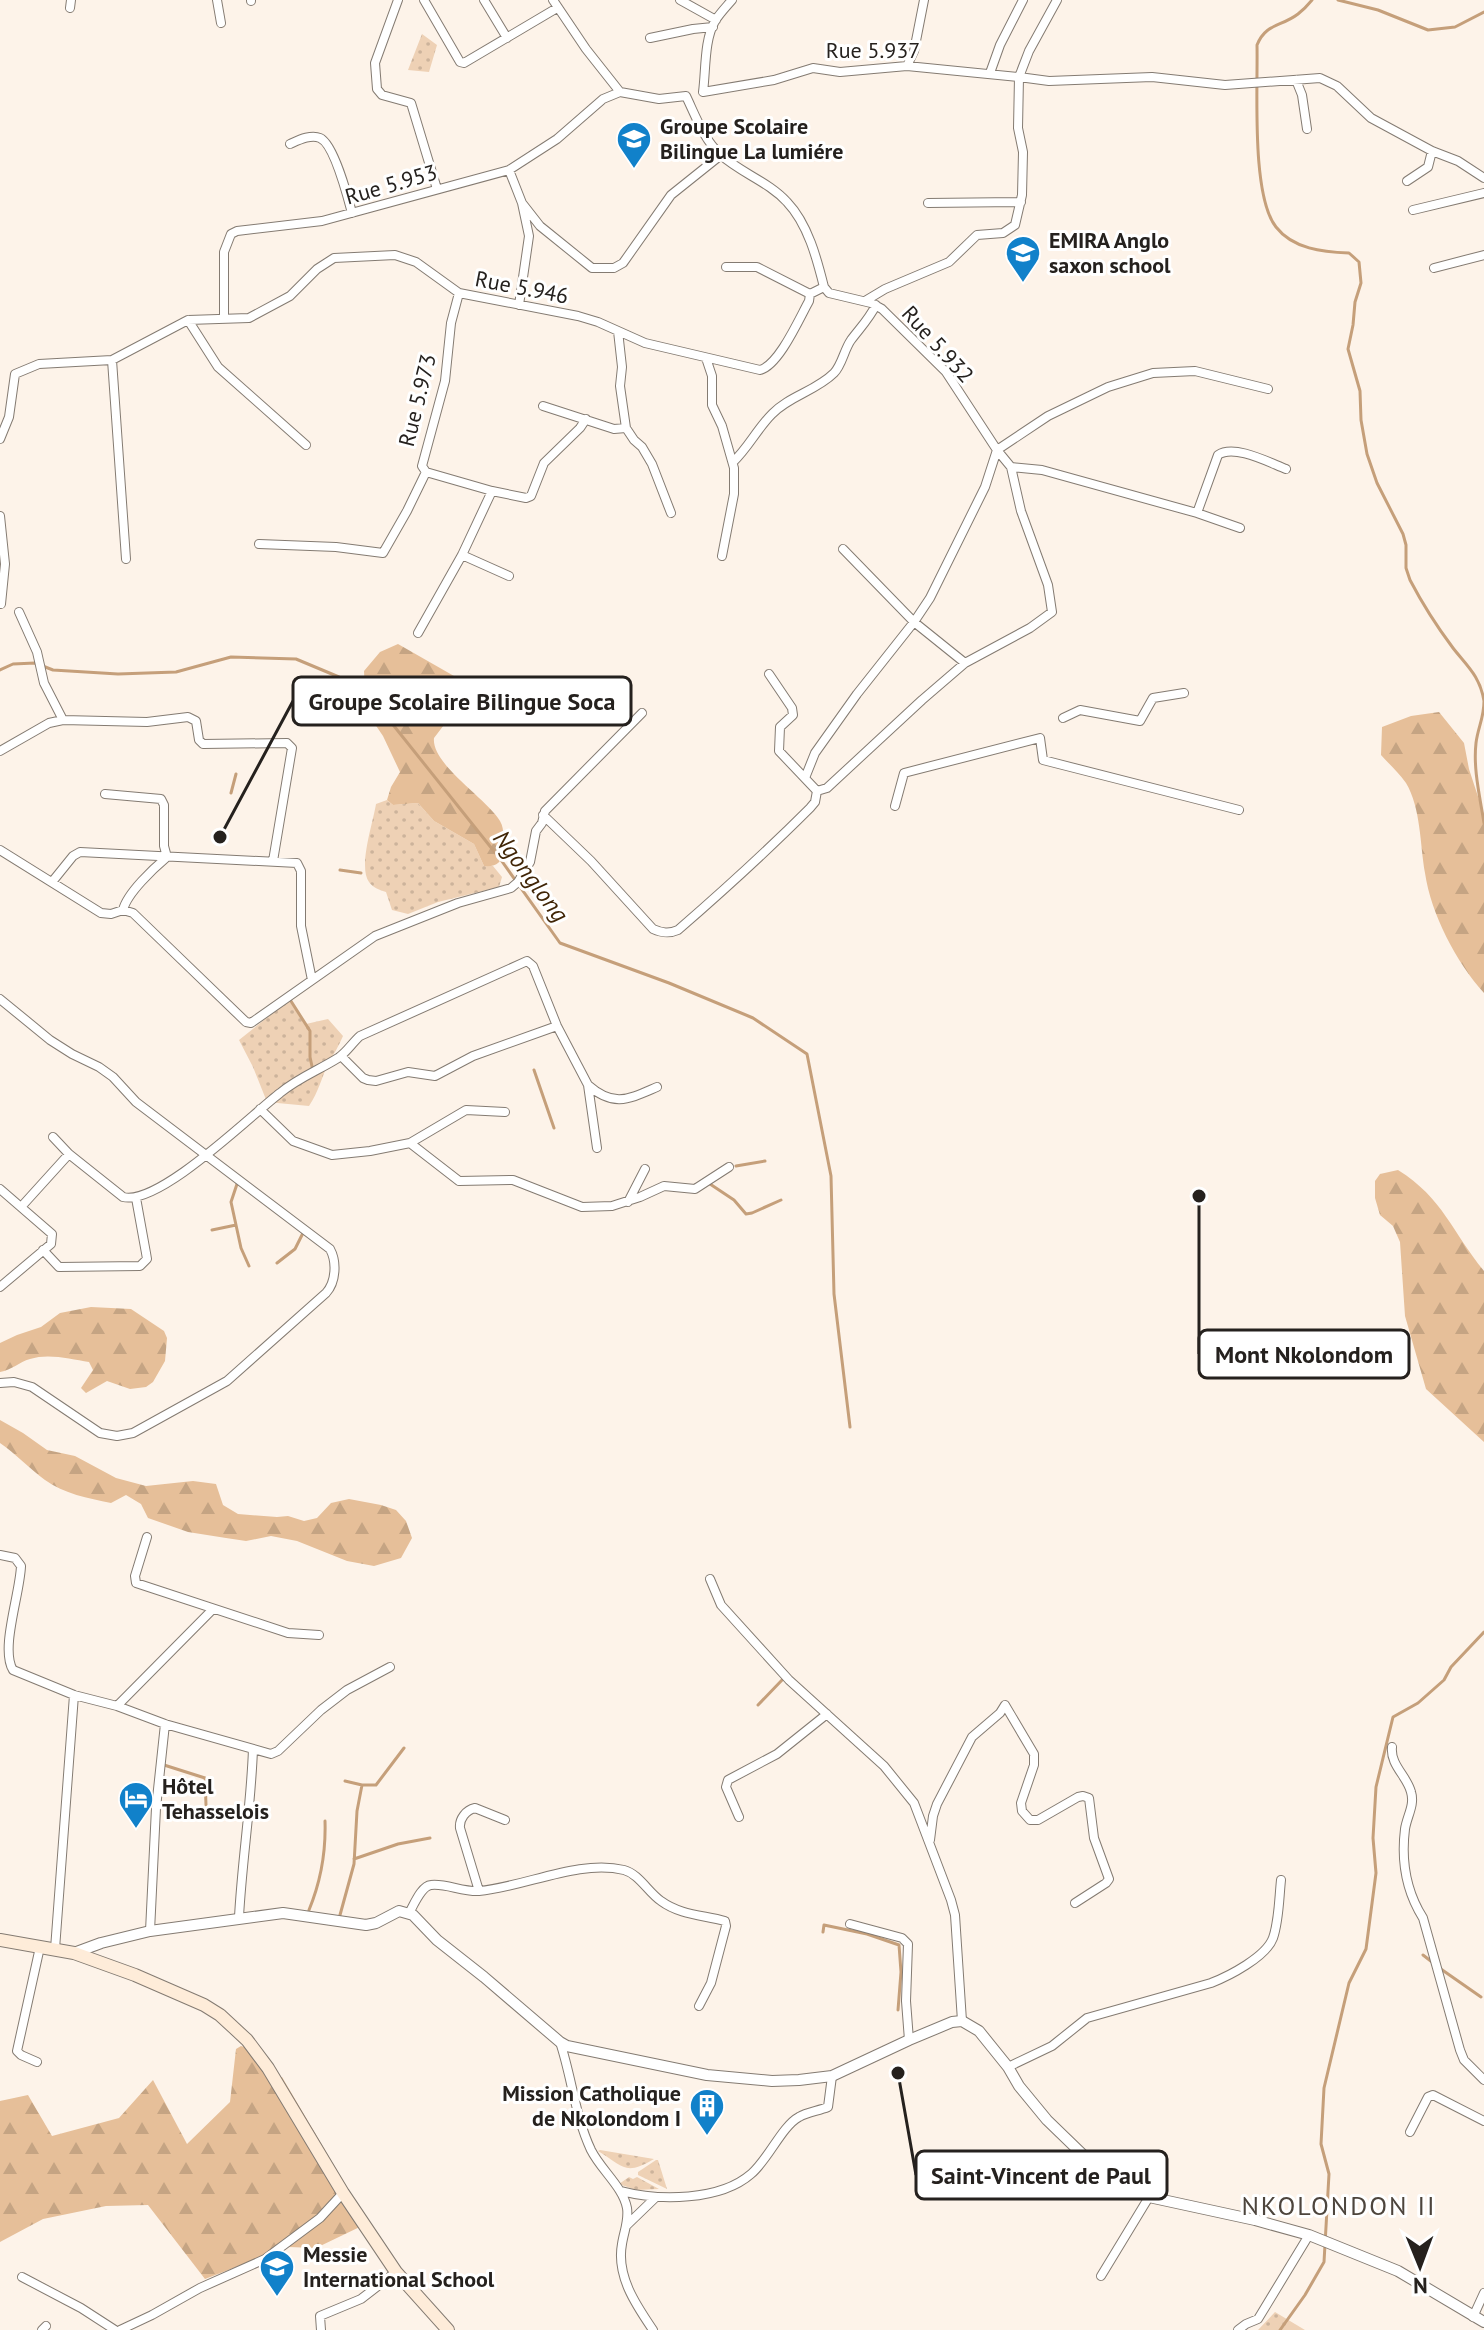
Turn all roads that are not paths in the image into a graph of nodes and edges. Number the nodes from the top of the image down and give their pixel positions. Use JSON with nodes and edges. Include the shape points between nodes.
{"nodes":[{"id":1,"x":217,"y":0,"type":"edge"},
{"id":2,"x":398,"y":0,"type":"edge"},
{"id":3,"x":424,"y":0,"type":"edge"},
{"id":4,"x":484,"y":0,"type":"edge"},
{"id":5,"x":680,"y":0,"type":"edge"},
{"id":6,"x":732,"y":0,"type":"edge"},
{"id":7,"x":924,"y":0,"type":"edge"},
{"id":8,"x":1023,"y":0,"type":"edge"},
{"id":9,"x":1057,"y":0,"type":"edge"},
{"id":10,"x":555,"y":4,"type":"edge"},
{"id":11,"x":221,"y":23,"type":"dead end"},
{"id":12,"x":714,"y":24,"type":"junction"},
{"id":13,"x":507,"y":38,"type":"junction"},
{"id":14,"x":650,"y":38,"type":"dead end"},
{"id":15,"x":907,"y":66,"type":"junction"},
{"id":16,"x":990,"y":73,"type":"junction"},
{"id":17,"x":1019,"y":77,"type":"junction"},
{"id":18,"x":1296,"y":80,"type":"junction"},
{"id":19,"x":620,"y":92,"type":"junction"},
{"id":20,"x":1307,"y":129,"type":"dead end"},
{"id":21,"x":290,"y":144,"type":"dead end"},
{"id":22,"x":1432,"y":151,"type":"junction"},
{"id":23,"x":721,"y":155,"type":"junction"},
{"id":24,"x":509,"y":170,"type":"junction"},
{"id":25,"x":1484,"y":178,"type":"edge"},
{"id":26,"x":1407,"y":181,"type":"dead end"},
{"id":27,"x":437,"y":189,"type":"junction"},
{"id":28,"x":1484,"y":193,"type":"edge"},
{"id":29,"x":1021,"y":202,"type":"junction"},
{"id":30,"x":522,"y":203,"type":"junction"},
{"id":31,"x":928,"y":203,"type":"dead end"},
{"id":32,"x":1413,"y":210,"type":"dead end"},
{"id":33,"x":352,"y":213,"type":"junction"},
{"id":34,"x":1484,"y":255,"type":"edge"},
{"id":35,"x":726,"y":267,"type":"dead end"},
{"id":36,"x":1434,"y":268,"type":"dead end"},
{"id":37,"x":824,"y":287,"type":"junction"},
{"id":38,"x":459,"y":293,"type":"junction"},
{"id":39,"x":810,"y":294,"type":"junction"},
{"id":40,"x":864,"y":301,"type":"junction"},
{"id":41,"x":519,"y":305,"type":"junction"},
{"id":42,"x":876,"y":305,"type":"junction"},
{"id":43,"x":224,"y":319,"type":"junction"},
{"id":44,"x":188,"y":320,"type":"junction"},
{"id":45,"x":618,"y":331,"type":"junction"},
{"id":46,"x":706,"y":358,"type":"junction"},
{"id":47,"x":112,"y":360,"type":"junction"},
{"id":48,"x":1268,"y":389,"type":"dead end"},
{"id":49,"x":543,"y":406,"type":"dead end"},
{"id":50,"x":586,"y":419,"type":"junction"},
{"id":51,"x":626,"y":428,"type":"junction"},
{"id":52,"x":0,"y":439,"type":"edge"},
{"id":53,"x":306,"y":445,"type":"dead end"},
{"id":54,"x":997,"y":450,"type":"junction"},
{"id":55,"x":733,"y":462,"type":"junction"},
{"id":56,"x":1011,"y":467,"type":"junction"},
{"id":57,"x":1286,"y":469,"type":"dead end"},
{"id":58,"x":426,"y":472,"type":"junction"},
{"id":59,"x":492,"y":491,"type":"junction"},
{"id":60,"x":671,"y":513,"type":"dead end"},
{"id":61,"x":1197,"y":513,"type":"junction"},
{"id":62,"x":0,"y":516,"type":"edge"},
{"id":63,"x":1240,"y":528,"type":"dead end"},
{"id":64,"x":259,"y":544,"type":"dead end"},
{"id":65,"x":843,"y":549,"type":"dead end"},
{"id":66,"x":462,"y":555,"type":"junction"},
{"id":67,"x":722,"y":556,"type":"dead end"},
{"id":68,"x":126,"y":559,"type":"dead end"},
{"id":69,"x":509,"y":576,"type":"dead end"},
{"id":70,"x":1,"y":604,"type":"edge"},
{"id":71,"x":19,"y":612,"type":"dead end"},
{"id":72,"x":914,"y":622,"type":"junction"},
{"id":73,"x":418,"y":633,"type":"dead end"},
{"id":74,"x":965,"y":663,"type":"junction"},
{"id":75,"x":769,"y":674,"type":"dead end"},
{"id":76,"x":1184,"y":693,"type":"dead end"},
{"id":77,"x":642,"y":713,"type":"dead end"},
{"id":78,"x":1063,"y":718,"type":"dead end"},
{"id":79,"x":63,"y":720,"type":"junction"},
{"id":80,"x":0,"y":751,"type":"edge"},
{"id":81,"x":805,"y":778,"type":"junction"},
{"id":82,"x":817,"y":791,"type":"junction"},
{"id":83,"x":105,"y":794,"type":"dead end"},
{"id":84,"x":895,"y":806,"type":"dead end"},
{"id":85,"x":1239,"y":810,"type":"dead end"},
{"id":86,"x":543,"y":815,"type":"junction"},
{"id":87,"x":0,"y":850,"type":"edge"},
{"id":88,"x":167,"y":857,"type":"junction"},
{"id":89,"x":273,"y":861,"type":"junction"},
{"id":90,"x":52,"y":882,"type":"junction"},
{"id":91,"x":123,"y":910,"type":"junction"},
{"id":92,"x":312,"y":980,"type":"junction"},
{"id":93,"x":0,"y":999,"type":"edge"},
{"id":94,"x":557,"y":1026,"type":"junction"},
{"id":95,"x":341,"y":1056,"type":"junction"},
{"id":96,"x":588,"y":1085,"type":"junction"},
{"id":97,"x":657,"y":1087,"type":"dead end"},
{"id":98,"x":260,"y":1109,"type":"junction"},
{"id":99,"x":505,"y":1112,"type":"dead end"},
{"id":100,"x":53,"y":1137,"type":"dead end"},
{"id":101,"x":410,"y":1143,"type":"junction"},
{"id":102,"x":597,"y":1148,"type":"dead end"},
{"id":103,"x":69,"y":1154,"type":"junction"},
{"id":104,"x":205,"y":1154,"type":"junction"},
{"id":105,"x":729,"y":1167,"type":"dead end"},
{"id":106,"x":645,"y":1169,"type":"dead end"},
{"id":107,"x":0,"y":1189,"type":"edge"},
{"id":108,"x":136,"y":1198,"type":"junction"},
{"id":109,"x":628,"y":1202,"type":"junction"},
{"id":110,"x":21,"y":1207,"type":"junction"},
{"id":111,"x":43,"y":1250,"type":"junction"},
{"id":112,"x":0,"y":1287,"type":"edge"},
{"id":113,"x":0,"y":1383,"type":"edge"},
{"id":114,"x":147,"y":1537,"type":"dead end"},
{"id":115,"x":0,"y":1555,"type":"edge"},
{"id":116,"x":710,"y":1579,"type":"dead end"},
{"id":117,"x":213,"y":1609,"type":"junction"},
{"id":118,"x":319,"y":1635,"type":"dead end"},
{"id":119,"x":390,"y":1667,"type":"dead end"},
{"id":120,"x":74,"y":1695,"type":"junction"},
{"id":121,"x":117,"y":1706,"type":"junction"},
{"id":122,"x":827,"y":1714,"type":"junction"},
{"id":123,"x":165,"y":1724,"type":"junction"},
{"id":124,"x":1392,"y":1747,"type":"dead end"},
{"id":125,"x":253,"y":1749,"type":"junction"},
{"id":126,"x":739,"y":1817,"type":"dead end"},
{"id":127,"x":505,"y":1820,"type":"dead end"},
{"id":128,"x":929,"y":1845,"type":"junction"},
{"id":129,"x":1281,"y":1880,"type":"dead end"},
{"id":130,"x":479,"y":1891,"type":"junction"},
{"id":131,"x":1075,"y":1903,"type":"dead end"},
{"id":132,"x":409,"y":1913,"type":"junction"},
{"id":133,"x":239,"y":1917,"type":"junction"},
{"id":134,"x":850,"y":1924,"type":"dead end"},
{"id":135,"x":150,"y":1931,"type":"junction"},
{"id":136,"x":0,"y":1940,"type":"edge"},
{"id":137,"x":40,"y":1947,"type":"junction"},
{"id":138,"x":55,"y":1949,"type":"junction"},
{"id":139,"x":74,"y":1953,"type":"junction"},
{"id":140,"x":699,"y":2006,"type":"dead end"},
{"id":141,"x":962,"y":2021,"type":"junction"},
{"id":142,"x":909,"y":2040,"type":"junction"},
{"id":143,"x":560,"y":2042,"type":"junction"},
{"id":144,"x":37,"y":2062,"type":"dead end"},
{"id":145,"x":1484,"y":2063,"type":"edge"},
{"id":146,"x":1008,"y":2067,"type":"junction"},
{"id":147,"x":1475,"y":2070,"type":"junction"},
{"id":148,"x":832,"y":2076,"type":"junction"},
{"id":149,"x":1484,"y":2080,"type":"edge"},
{"id":150,"x":1484,"y":2121,"type":"edge"},
{"id":151,"x":1410,"y":2132,"type":"dead end"},
{"id":152,"x":621,"y":2191,"type":"junction"},
{"id":153,"x":343,"y":2193,"type":"junction"},
{"id":154,"x":1149,"y":2197,"type":"junction"},
{"id":155,"x":655,"y":2198,"type":"junction"},
{"id":156,"x":627,"y":2225,"type":"junction"},
{"id":157,"x":1309,"y":2235,"type":"junction"},
{"id":158,"x":396,"y":2272,"type":"junction"},
{"id":159,"x":1101,"y":2276,"type":"dead end"},
{"id":160,"x":22,"y":2277,"type":"dead end"},
{"id":161,"x":1484,"y":2293,"type":"edge"},
{"id":162,"x":1479,"y":2319,"type":"edge"},
{"id":163,"x":118,"y":2330,"type":"edge"},
{"id":164,"x":321,"y":2330,"type":"edge"},
{"id":165,"x":448,"y":2330,"type":"edge"},
{"id":166,"x":653,"y":2330,"type":"edge"},
{"id":167,"x":1238,"y":2330,"type":"edge"}],
"edges":[{"from":1,"to":11,"type":"street"},
{"from":2,"to":27,"type":"street","via":[[375,63],[377,89],[411,103]]},
{"from":3,"to":13,"type":"street","via":[[460,62],[467,63]]},
{"from":4,"to":13,"type":"street"},
{"from":5,"to":12,"type":"street"},
{"from":6,"to":12,"type":"street","name":"Rue 5.937"},
{"from":7,"to":15,"type":"street"},
{"from":8,"to":16,"type":"street"},
{"from":9,"to":17,"type":"street"},
{"from":10,"to":13,"type":"street"},
{"from":10,"to":19,"type":"street"},
{"from":12,"to":14,"type":"street"},
{"from":12,"to":15,"type":"street","name":"Rue 5.937","via":[[703,92],[813,68],[840,72]]},
{"from":15,"to":16,"type":"street","name":"Rue 5.937"},
{"from":16,"to":17,"type":"street","name":"Rue 5.937"},
{"from":17,"to":18,"type":"street","name":"Rue 5.937","via":[[1152,77],[1225,85]]},
{"from":17,"to":29,"type":"street"},
{"from":18,"to":20,"type":"street"},
{"from":18,"to":22,"type":"street","name":"Rue 5.937","via":[[1320,78],[1337,86],[1371,118]]},
{"from":19,"to":23,"type":"street","via":[[659,99],[686,96],[706,139]]},
{"from":19,"to":24,"type":"street","name":"Rue 5.953","via":[[603,99],[557,139]]},
{"from":21,"to":33,"type":"street","via":[[309,137],[324,139]]},
{"from":22,"to":25,"type":"street","name":"Rue 5.937"},
{"from":22,"to":26,"type":"street","via":[[1428,167]]},
{"from":23,"to":30,"type":"street","via":[[671,195],[614,268],[586,264],[540,226]]},
{"from":23,"to":37,"type":"street","via":[[779,194],[797,214]]},
{"from":24,"to":27,"type":"street","name":"Rue 5.953"},
{"from":24,"to":30,"type":"street"},
{"from":27,"to":33,"type":"street","name":"Rue 5.953"},
{"from":28,"to":32,"type":"street"},
{"from":29,"to":31,"type":"street"},
{"from":29,"to":40,"type":"street","via":[[1008,231],[977,235],[954,259]]},
{"from":30,"to":41,"type":"street","via":[[529,236]]},
{"from":33,"to":43,"type":"street","name":"Rue 5.953","via":[[231,234],[224,252]]},
{"from":34,"to":36,"type":"street"},
{"from":35,"to":39,"type":"street","via":[[757,267]]},
{"from":37,"to":39,"type":"street"},
{"from":37,"to":40,"type":"street","name":"Rue 5.932","via":[[835,296]]},
{"from":38,"to":41,"type":"street","name":"Rue 5.946"},
{"from":38,"to":43,"type":"street","name":"Rue 5.946","via":[[407,257],[334,258],[290,296],[249,318]]},
{"from":38,"to":58,"type":"street","name":"Rue 5.973","via":[[445,381],[421,461]]},
{"from":39,"to":46,"type":"street","name":"Rue 5.946","via":[[788,340],[767,368]]},
{"from":40,"to":42,"type":"street","name":"Rue 5.932"},
{"from":41,"to":45,"type":"street","name":"Rue 5.946","via":[[578,316]]},
{"from":42,"to":54,"type":"street","name":"Rue 5.932","via":[[946,372]]},
{"from":42,"to":55,"type":"street","via":[[836,372],[774,411]]},
{"from":43,"to":44,"type":"street","name":"Rue 5.946"},
{"from":44,"to":47,"type":"street","name":"Rue 5.946"},
{"from":44,"to":53,"type":"street","via":[[218,367]]},
{"from":45,"to":46,"type":"street","name":"Rue 5.946"},
{"from":45,"to":51,"type":"street"},
{"from":46,"to":55,"type":"street","via":[[712,405]]},
{"from":47,"to":52,"type":"street","via":[[44,363],[15,374]]},
{"from":47,"to":68,"type":"street"},
{"from":48,"to":54,"type":"street","via":[[1195,371],[1153,373],[1108,387],[1048,416]]},
{"from":49,"to":50,"type":"street"},
{"from":50,"to":51,"type":"street"},
{"from":50,"to":59,"type":"street","name":"Rue 5.973","via":[[548,457],[531,496]]},
{"from":51,"to":60,"type":"street","via":[[652,464]]},
{"from":54,"to":56,"type":"street","name":"Rue 5.932"},
{"from":54,"to":72,"type":"street","via":[[960,541]]},
{"from":55,"to":67,"type":"street","via":[[735,486]]},
{"from":56,"to":61,"type":"street","via":[[1042,470]]},
{"from":56,"to":74,"type":"street","name":"Rue 5.932","via":[[1052,612]]},
{"from":57,"to":61,"type":"street","via":[[1233,450],[1221,452]]},
{"from":58,"to":59,"type":"street","name":"Rue 5.973"},
{"from":58,"to":64,"type":"street","via":[[383,553]]},
{"from":59,"to":66,"type":"street"},
{"from":61,"to":63,"type":"street"},
{"from":62,"to":70,"type":"street","via":[[5,564]]},
{"from":65,"to":72,"type":"street"},
{"from":66,"to":69,"type":"street"},
{"from":66,"to":73,"type":"street"},
{"from":71,"to":79,"type":"street"},
{"from":72,"to":74,"type":"street"},
{"from":72,"to":81,"type":"street","via":[[815,753]]},
{"from":74,"to":82,"type":"street","name":"Rue 5.932","via":[[827,788]]},
{"from":75,"to":81,"type":"street","via":[[793,715],[780,727],[779,751]]},
{"from":76,"to":78,"type":"street","via":[[1153,698],[1140,721],[1080,710]]},
{"from":77,"to":86,"type":"street"},
{"from":79,"to":80,"type":"street"},
{"from":79,"to":89,"type":"street","via":[[147,722],[188,717],[196,721],[203,744],[290,744]]},
{"from":81,"to":82,"type":"street"},
{"from":82,"to":86,"type":"street","via":[[815,802],[773,845],[678,930],[665,933],[653,929]]},
{"from":83,"to":88,"type":"street","via":[[161,799]]},
{"from":84,"to":85,"type":"street","via":[[904,773],[1040,738],[1043,760]]},
{"from":86,"to":92,"type":"street","via":[[530,862],[511,888],[385,931]]},
{"from":87,"to":90,"type":"street"},
{"from":88,"to":89,"type":"street"},
{"from":88,"to":90,"type":"street","via":[[80,852]]},
{"from":88,"to":91,"type":"street","via":[[126,900]]},
{"from":89,"to":92,"type":"street","via":[[300,867],[301,926]]},
{"from":90,"to":91,"type":"street","via":[[106,915]]},
{"from":91,"to":92,"type":"street","via":[[133,913],[248,1023]]},
{"from":93,"to":104,"type":"street","via":[[50,1040],[113,1077],[136,1102]]},
{"from":94,"to":95,"type":"street","via":[[473,1056],[435,1076],[408,1072],[368,1080]]},
{"from":94,"to":95,"type":"street","via":[[533,966],[522,962],[360,1036]]},
{"from":94,"to":96,"type":"street"},
{"from":95,"to":98,"type":"street"},
{"from":96,"to":97,"type":"street","via":[[620,1100]]},
{"from":96,"to":102,"type":"street"},
{"from":98,"to":101,"type":"street","via":[[293,1141],[327,1154]]},
{"from":98,"to":104,"type":"street"},
{"from":99,"to":101,"type":"street","via":[[466,1110]]},
{"from":100,"to":103,"type":"street"},
{"from":101,"to":109,"type":"street","via":[[459,1181],[513,1180],[582,1207]]},
{"from":103,"to":108,"type":"street","via":[[123,1197]]},
{"from":103,"to":110,"type":"street"},
{"from":104,"to":108,"type":"street","via":[[168,1183]]},
{"from":104,"to":113,"type":"street","via":[[330,1249],[334,1279],[326,1293],[227,1381],[124,1436],[100,1433],[32,1387]]},
{"from":105,"to":109,"type":"street","via":[[702,1187],[664,1186]]},
{"from":106,"to":109,"type":"street"},
{"from":107,"to":110,"type":"street"},
{"from":108,"to":111,"type":"street","via":[[146,1253],[140,1266],[59,1267]]},
{"from":110,"to":111,"type":"street","via":[[52,1234],[51,1244]]},
{"from":111,"to":112,"type":"street"},
{"from":114,"to":117,"type":"street","via":[[136,1583]]},
{"from":115,"to":120,"type":"street","via":[[15,1558],[21,1566],[6,1627],[5,1661],[13,1670]]},
{"from":116,"to":122,"type":"street","via":[[726,1610]]},
{"from":117,"to":118,"type":"street","via":[[288,1633]]},
{"from":117,"to":121,"type":"street"},
{"from":119,"to":125,"type":"street","via":[[347,1690],[278,1751]]},
{"from":120,"to":121,"type":"street"},
{"from":120,"to":138,"type":"street"},
{"from":121,"to":123,"type":"street"},
{"from":122,"to":126,"type":"street","via":[[782,1750],[728,1780]]},
{"from":122,"to":128,"type":"street","via":[[914,1803]]},
{"from":123,"to":125,"type":"street"},
{"from":123,"to":135,"type":"street"},
{"from":124,"to":147,"type":"street","via":[[1412,1795],[1405,1842],[1407,1885],[1423,1918],[1460,2050]]},
{"from":125,"to":133,"type":"street"},
{"from":127,"to":130,"type":"street","via":[[475,1808],[461,1818]]},
{"from":128,"to":131,"type":"street","via":[[937,1804],[972,1737],[1005,1705],[1034,1754],[1021,1803],[1030,1820],[1078,1797],[1089,1798],[1094,1838],[1109,1879]]},
{"from":128,"to":141,"type":"street","via":[[955,1915]]},
{"from":129,"to":146,"type":"street","via":[[1272,1940],[1261,1955],[1211,1983],[1087,2018],[1052,2046]]},
{"from":130,"to":132,"type":"street","via":[[427,1886]]},
{"from":130,"to":140,"type":"street","via":[[574,1869],[621,1869],[663,1902],[690,1915],[725,1921],[711,1983]]},
{"from":132,"to":133,"type":"street","via":[[399,1911],[366,1925],[291,1913]]},
{"from":132,"to":143,"type":"street"},
{"from":133,"to":135,"type":"street"},
{"from":134,"to":142,"type":"street","via":[[908,1944]]},
{"from":135,"to":139,"type":"street"},
{"from":136,"to":137,"type":"main road"},
{"from":137,"to":138,"type":"main road"},
{"from":137,"to":144,"type":"street","via":[[17,2051]]},
{"from":138,"to":139,"type":"main road"},
{"from":139,"to":153,"type":"main road","via":[[204,2005],[231,2025],[268,2068]]},
{"from":141,"to":142,"type":"street"},
{"from":141,"to":146,"type":"street","via":[[979,2031]]},
{"from":142,"to":148,"type":"street"},
{"from":143,"to":148,"type":"street","via":[[707,2075],[772,2081]]},
{"from":143,"to":152,"type":"street","via":[[590,2149]]},
{"from":145,"to":147,"type":"street"},
{"from":146,"to":154,"type":"street","via":[[1047,2120],[1109,2180]]},
{"from":147,"to":149,"type":"street"},
{"from":148,"to":155,"type":"street","via":[[828,2107],[792,2122],[761,2164],[741,2181],[693,2196]]},
{"from":150,"to":151,"type":"street","via":[[1430,2095]]},
{"from":152,"to":155,"type":"street"},
{"from":152,"to":156,"type":"street"},
{"from":153,"to":158,"type":"main road"},
{"from":153,"to":163,"type":"street","via":[[320,2218],[265,2259]]},
{"from":154,"to":157,"type":"street"},
{"from":154,"to":159,"type":"street"},
{"from":155,"to":156,"type":"street"},
{"from":156,"to":166,"type":"street","via":[[621,2249],[625,2278]]},
{"from":157,"to":162,"type":"street","via":[[1398,2271]]},
{"from":157,"to":167,"type":"street","via":[[1258,2319]]},
{"from":158,"to":164,"type":"street","via":[[361,2299],[320,2316]]},
{"from":158,"to":165,"type":"main road"},
{"from":160,"to":163,"type":"street"},
{"from":161,"to":162,"type":"street"}]}
